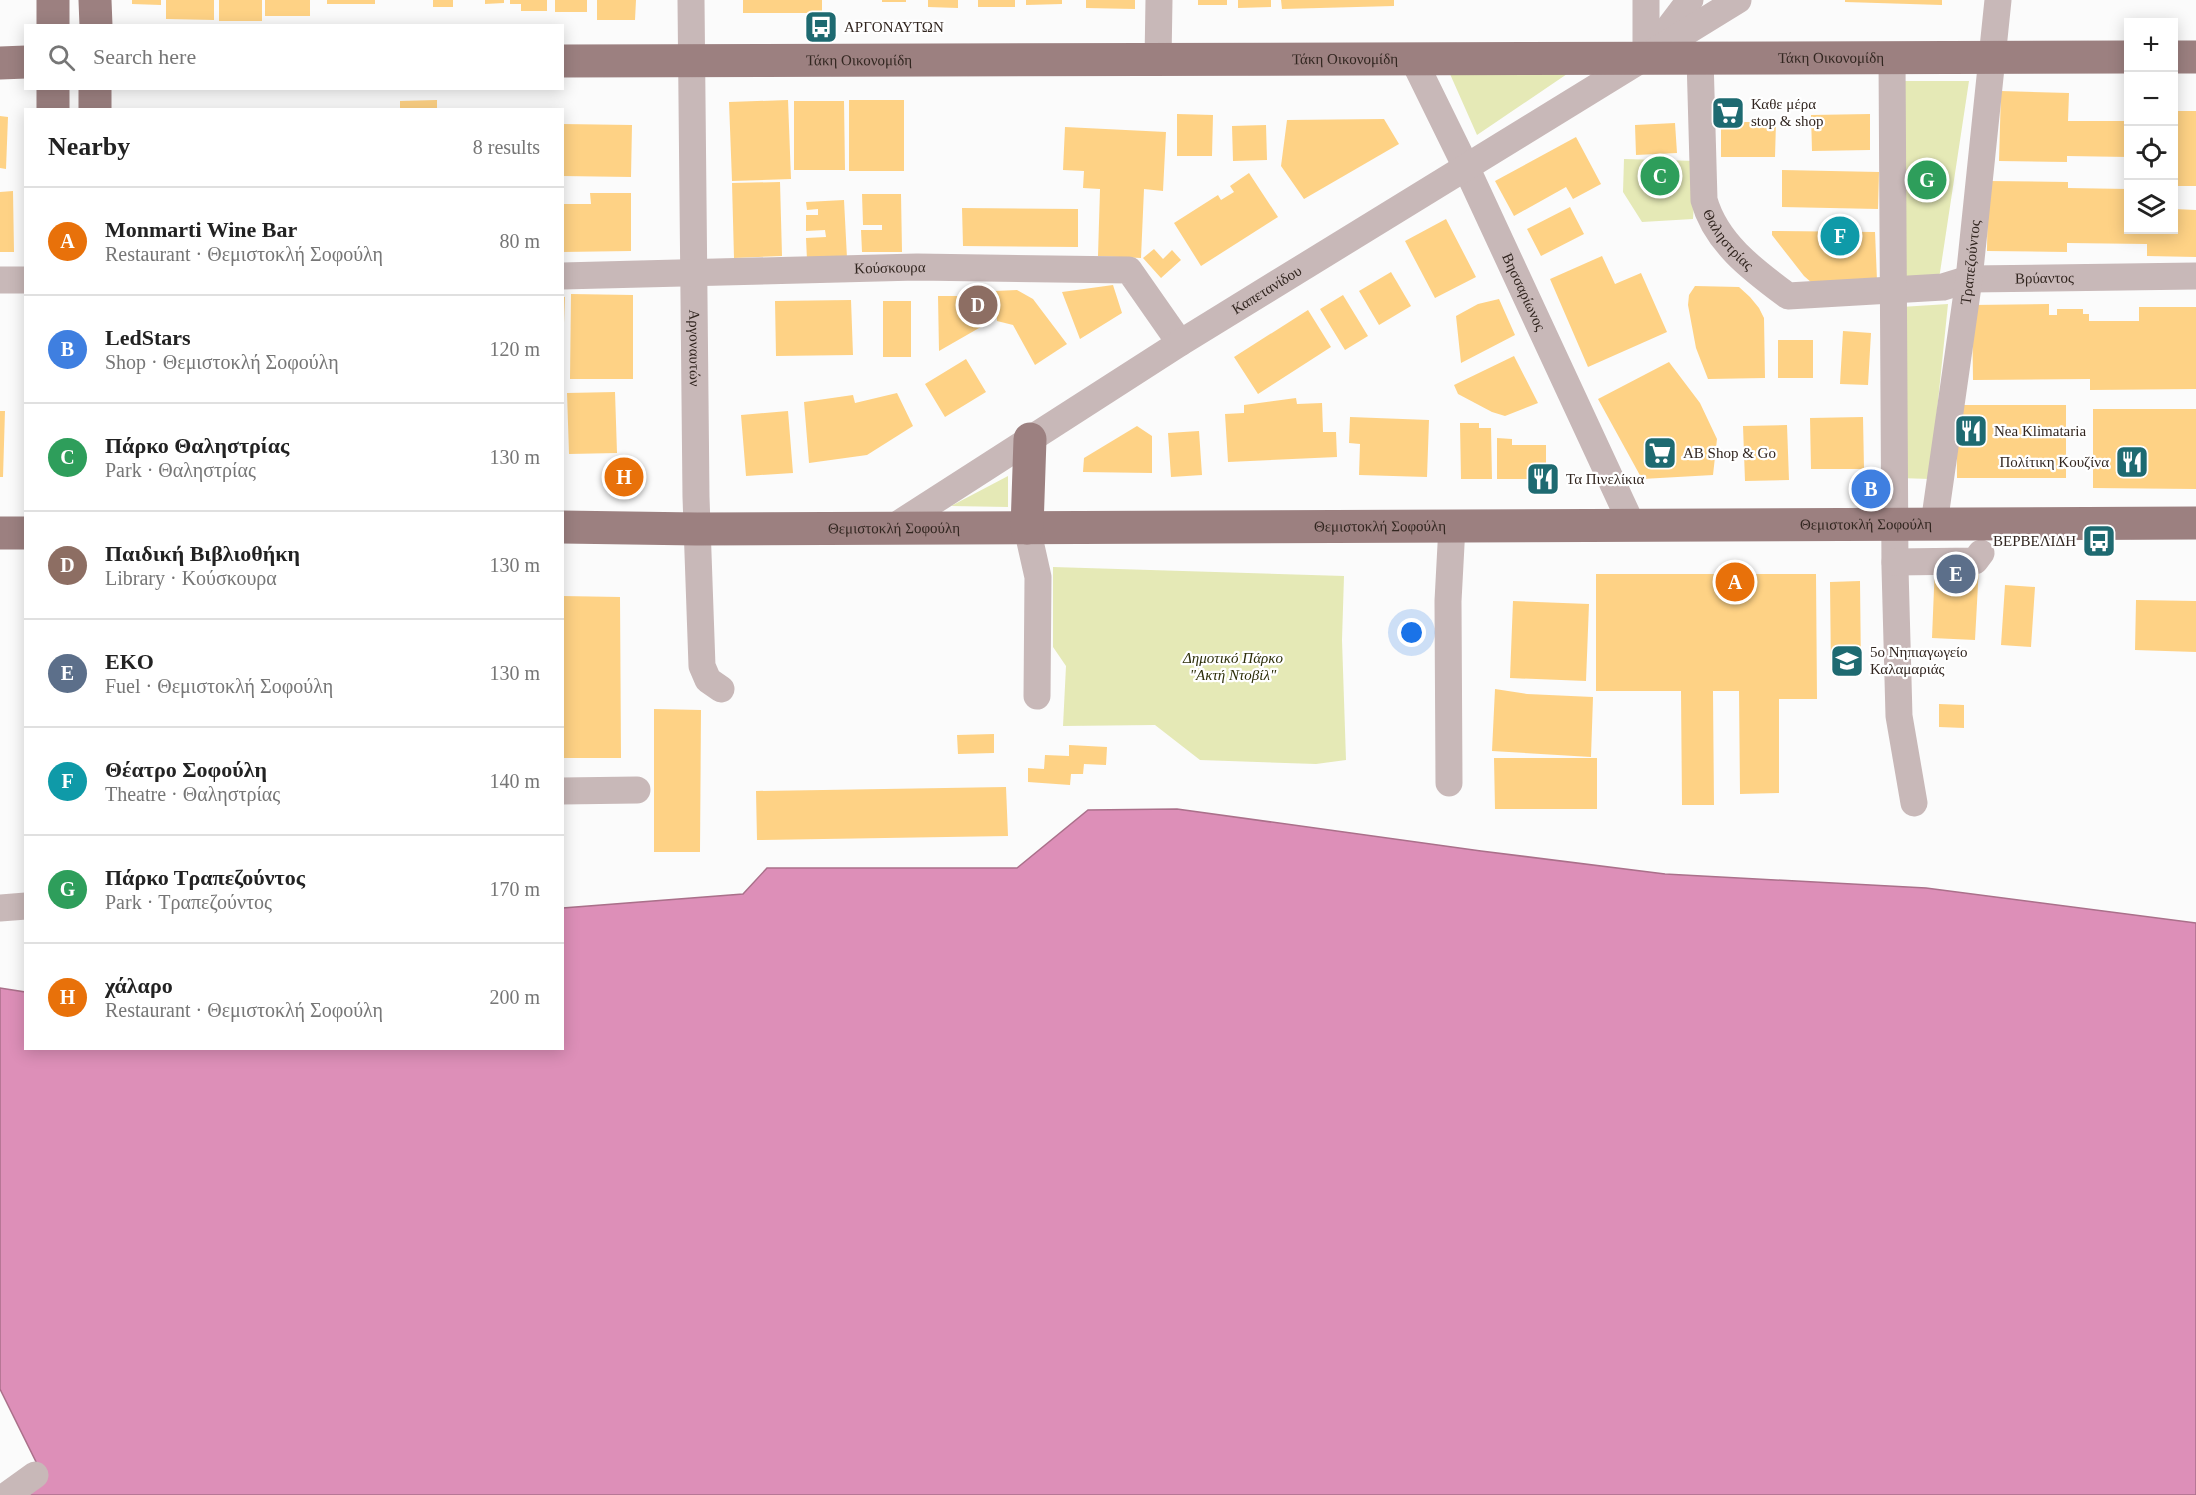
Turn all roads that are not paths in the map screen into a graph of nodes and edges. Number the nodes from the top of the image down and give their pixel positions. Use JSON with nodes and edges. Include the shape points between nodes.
{"nodes":[{"id":1,"x":53,"y":0,"type":"edge"},
{"id":2,"x":95,"y":0,"type":"edge"},
{"id":3,"x":691,"y":0,"type":"edge"},
{"id":4,"x":1159,"y":0,"type":"edge"},
{"id":5,"x":1646,"y":0,"type":"edge"},
{"id":6,"x":1690,"y":0,"type":"edge"},
{"id":7,"x":1738,"y":0,"type":"edge"},
{"id":8,"x":1998,"y":0,"type":"edge"},
{"id":9,"x":53,"y":24,"type":"edge"},
{"id":10,"x":96,"y":24,"type":"edge"},
{"id":11,"x":1992,"y":57,"type":"junction"},
{"id":12,"x":2124,"y":57,"type":"edge"},
{"id":13,"x":2178,"y":57,"type":"edge"},
{"id":14,"x":2196,"y":57,"type":"edge"},
{"id":15,"x":1646,"y":58,"type":"junction"},
{"id":16,"x":1700,"y":58,"type":"junction"},
{"id":17,"x":1892,"y":58,"type":"junction"},
{"id":18,"x":1413,"y":59,"type":"junction"},
{"id":19,"x":1158,"y":60,"type":"junction"},
{"id":20,"x":564,"y":61,"type":"edge"},
{"id":21,"x":693,"y":61,"type":"junction"},
{"id":22,"x":24,"y":62,"type":"edge"},
{"id":23,"x":0,"y":63,"type":"edge"},
{"id":24,"x":53,"y":90,"type":"edge"},
{"id":25,"x":95,"y":90,"type":"edge"},
{"id":26,"x":53,"y":108,"type":"edge"},
{"id":27,"x":95,"y":108,"type":"edge"},
{"id":28,"x":1466,"y":167,"type":"junction"},
{"id":29,"x":694,"y":274,"type":"junction"},
{"id":30,"x":564,"y":276,"type":"edge"},
{"id":31,"x":2196,"y":276,"type":"edge"},
{"id":32,"x":1969,"y":279,"type":"junction"},
{"id":33,"x":0,"y":280,"type":"edge"},
{"id":34,"x":24,"y":280,"type":"edge"},
{"id":35,"x":1893,"y":291,"type":"junction"},
{"id":36,"x":1180,"y":343,"type":"junction"},
{"id":37,"x":1030,"y":439,"type":"junction"},
{"id":38,"x":2196,"y":523,"type":"edge"},
{"id":39,"x":1894,"y":524,"type":"junction"},
{"id":40,"x":1934,"y":524,"type":"junction"},
{"id":41,"x":1632,"y":525,"type":"junction"},
{"id":42,"x":1452,"y":526,"type":"junction"},
{"id":43,"x":564,"y":527,"type":"edge"},
{"id":44,"x":892,"y":528,"type":"junction"},
{"id":45,"x":1027,"y":528,"type":"junction"},
{"id":46,"x":697,"y":529,"type":"junction"},
{"id":47,"x":0,"y":533,"type":"edge"},
{"id":48,"x":24,"y":533,"type":"edge"},
{"id":49,"x":1981,"y":553,"type":"dead end"},
{"id":50,"x":1895,"y":562,"type":"junction"},
{"id":51,"x":721,"y":689,"type":"dead end"},
{"id":52,"x":1037,"y":696,"type":"dead end"},
{"id":53,"x":1449,"y":783,"type":"dead end"},
{"id":54,"x":637,"y":790,"type":"dead end"},
{"id":55,"x":564,"y":791,"type":"edge"},
{"id":56,"x":1914,"y":803,"type":"dead end"},
{"id":57,"x":24,"y":906,"type":"edge"},
{"id":58,"x":0,"y":908,"type":"edge"},
{"id":59,"x":35,"y":1475,"type":"dead end"},
{"id":60,"x":7,"y":1495,"type":"edge"}],
"edges":[{"from":1,"to":9,"type":"main road"},
{"from":2,"to":10,"type":"main road"},
{"from":3,"to":21,"type":"street","name":"Αργοναυτών"},
{"from":4,"to":19,"type":"street"},
{"from":5,"to":15,"type":"street"},
{"from":6,"to":15,"type":"street","name":"Καπετανίδου"},
{"from":7,"to":15,"type":"street","name":"Καπετανίδου"},
{"from":8,"to":11,"type":"street","name":"Τραπεζούντος"},
{"from":11,"to":12,"type":"main road","name":"Τάκη Οικονομίδη"},
{"from":11,"to":17,"type":"main road","name":"Τάκη Οικονομίδη"},
{"from":11,"to":32,"type":"street","name":"Τραπεζούντος"},
{"from":13,"to":14,"type":"main road"},
{"from":15,"to":16,"type":"main road","name":"Τάκη Οικονομίδη"},
{"from":15,"to":18,"type":"main road","name":"Τάκη Οικονομίδη"},
{"from":15,"to":28,"type":"street","name":"Καπετανίδου"},
{"from":16,"to":17,"type":"main road","name":"Τάκη Οικονομίδη"},
{"from":16,"to":35,"type":"street","name":"Θαληστρίας","via":[[1704,200],[1718,232],[1741,259],[1788,296]]},
{"from":17,"to":35,"type":"street"},
{"from":18,"to":19,"type":"main road","name":"Τάκη Οικονομίδη"},
{"from":18,"to":28,"type":"street","name":"Βησσαρίωνος"},
{"from":19,"to":21,"type":"main road","name":"Τάκη Οικονομίδη"},
{"from":20,"to":21,"type":"main road","name":"Τάκη Οικονομίδη"},
{"from":21,"to":29,"type":"street","name":"Αργοναυτών"},
{"from":22,"to":23,"type":"main road"},
{"from":24,"to":26,"type":"main road"},
{"from":25,"to":27,"type":"main road"},
{"from":28,"to":36,"type":"street","name":"Καπετανίδου"},
{"from":28,"to":41,"type":"street","name":"Βησσαρίωνος"},
{"from":29,"to":30,"type":"street","name":"Κούσκουρα"},
{"from":29,"to":36,"type":"street","name":"Κούσκουρα","via":[[917,267],[1128,270]]},
{"from":29,"to":46,"type":"street","name":"Αργοναυτών"},
{"from":31,"to":32,"type":"street","name":"Βρύαντος"},
{"from":32,"to":35,"type":"street","name":"Βρύαντος"},
{"from":32,"to":40,"type":"street","name":"Τραπεζούντος"},
{"from":33,"to":34,"type":"street"},
{"from":35,"to":39,"type":"street"},
{"from":36,"to":37,"type":"street","name":"Καπετανίδου"},
{"from":37,"to":44,"type":"street","name":"Καπετανίδου"},
{"from":37,"to":45,"type":"main road"},
{"from":38,"to":40,"type":"main road","name":"Θεμιστοκλή Σοφούλη"},
{"from":39,"to":40,"type":"main road","name":"Θεμιστοκλή Σοφούλη"},
{"from":39,"to":41,"type":"main road","name":"Θεμιστοκλή Σοφούλη"},
{"from":39,"to":50,"type":"street"},
{"from":41,"to":42,"type":"main road","name":"Θεμιστοκλή Σοφούλη"},
{"from":42,"to":45,"type":"main road","name":"Θεμιστοκλή Σοφούλη"},
{"from":42,"to":53,"type":"street","via":[[1448,601]]},
{"from":43,"to":46,"type":"main road","name":"Θεμιστοκλή Σοφούλη"},
{"from":44,"to":45,"type":"main road","name":"Θεμιστοκλή Σοφούλη"},
{"from":44,"to":46,"type":"main road","name":"Θεμιστοκλή Σοφούλη"},
{"from":45,"to":52,"type":"street","via":[[1038,577]]},
{"from":46,"to":51,"type":"street","name":"Αργοναυτών","via":[[703,671]]},
{"from":47,"to":48,"type":"main road"},
{"from":49,"to":50,"type":"street","via":[[1975,561]]},
{"from":50,"to":56,"type":"street","via":[[1899,716]]},
{"from":54,"to":55,"type":"street"},
{"from":57,"to":58,"type":"street"},
{"from":59,"to":60,"type":"street"}]}
